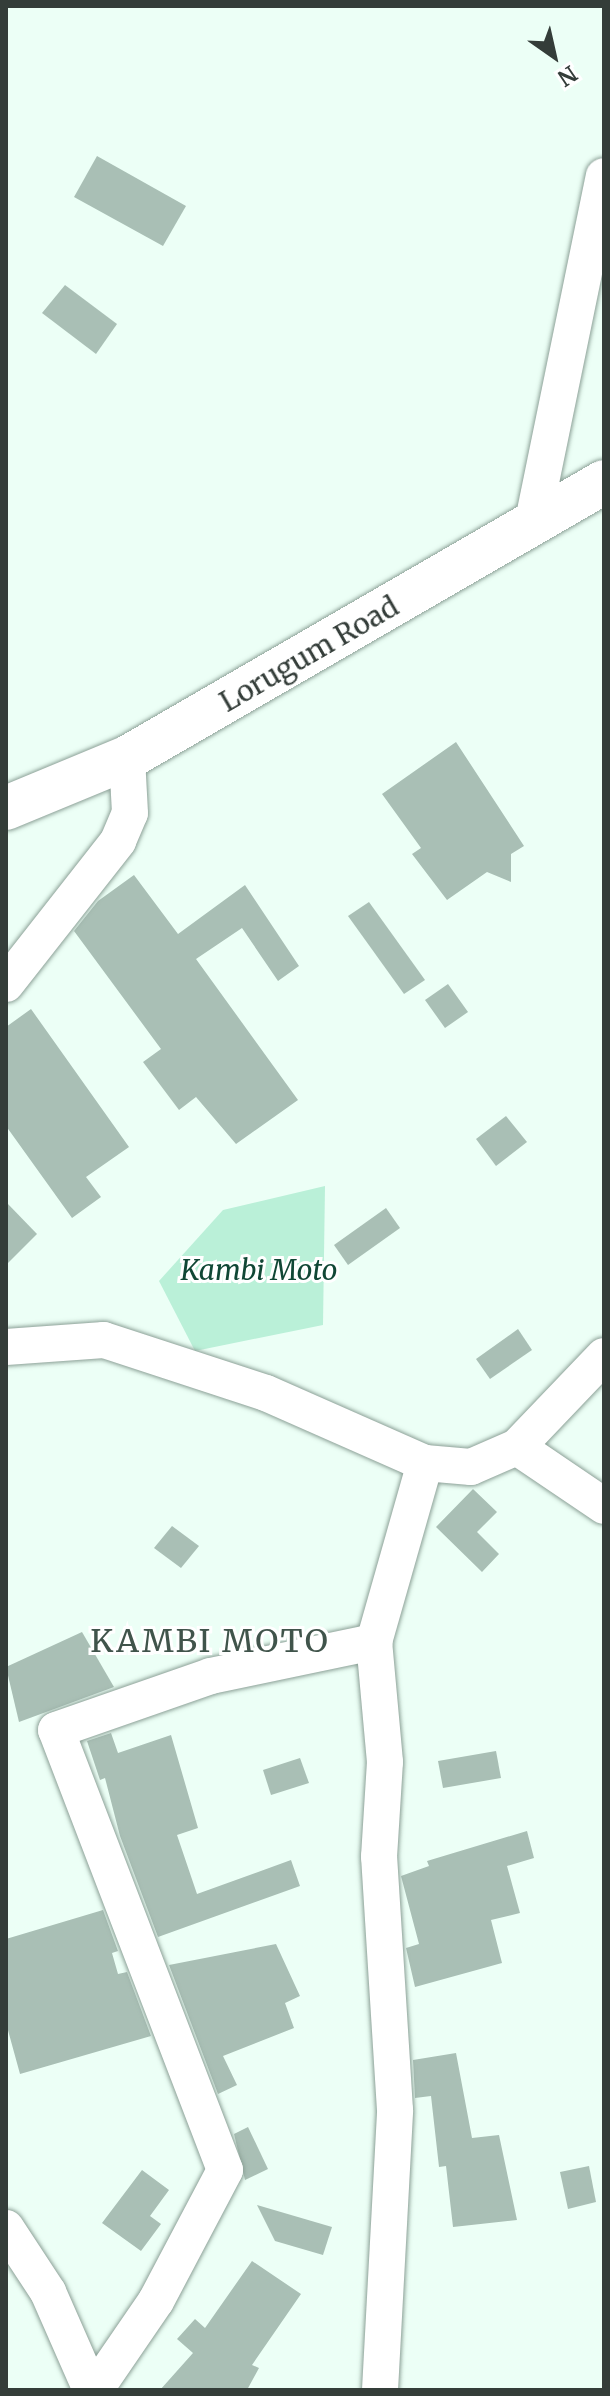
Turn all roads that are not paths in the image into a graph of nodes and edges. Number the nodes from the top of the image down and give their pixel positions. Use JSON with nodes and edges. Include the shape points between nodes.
{"nodes":[{"id":1,"x":604,"y":176,"type":"edge"},
{"id":2,"x":604,"y":482,"type":"edge"},
{"id":3,"x":532,"y":526,"type":"junction"},
{"id":4,"x":127,"y":758,"type":"junction"},
{"id":5,"x":6,"y":808,"type":"edge"},
{"id":6,"x":6,"y":984,"type":"edge"},
{"id":7,"x":6,"y":1347,"type":"edge"},
{"id":8,"x":604,"y":1356,"type":"edge"},
{"id":9,"x":517,"y":1447,"type":"junction"},
{"id":10,"x":425,"y":1463,"type":"junction"},
{"id":11,"x":604,"y":1506,"type":"edge"},
{"id":12,"x":374,"y":1642,"type":"junction"},
{"id":13,"x":6,"y":2228,"type":"edge"},
{"id":14,"x":93,"y":2390,"type":"edge"},
{"id":15,"x":380,"y":2390,"type":"edge"}],
"edges":[{"from":1,"to":3,"type":"street"},
{"from":2,"to":3,"type":"main road","name":"Lorugum Road"},
{"from":3,"to":4,"type":"main road","name":"Lorugum Road"},
{"from":4,"to":5,"type":"main road","name":"Lorugum Road"},
{"from":4,"to":6,"type":"street","via":[[130,813],[118,841]]},
{"from":7,"to":10,"type":"street","via":[[104,1340],[280,1399]]},
{"from":8,"to":9,"type":"street"},
{"from":9,"to":10,"type":"street","via":[[471,1467]]},
{"from":9,"to":11,"type":"street"},
{"from":10,"to":12,"type":"street"},
{"from":12,"to":14,"type":"street","via":[[211,1676],[56,1730],[225,2170],[149,2313]]},
{"from":12,"to":15,"type":"street","via":[[385,1762],[379,1857],[395,2110]]},
{"from":13,"to":14,"type":"street","via":[[48,2292]]}]}
